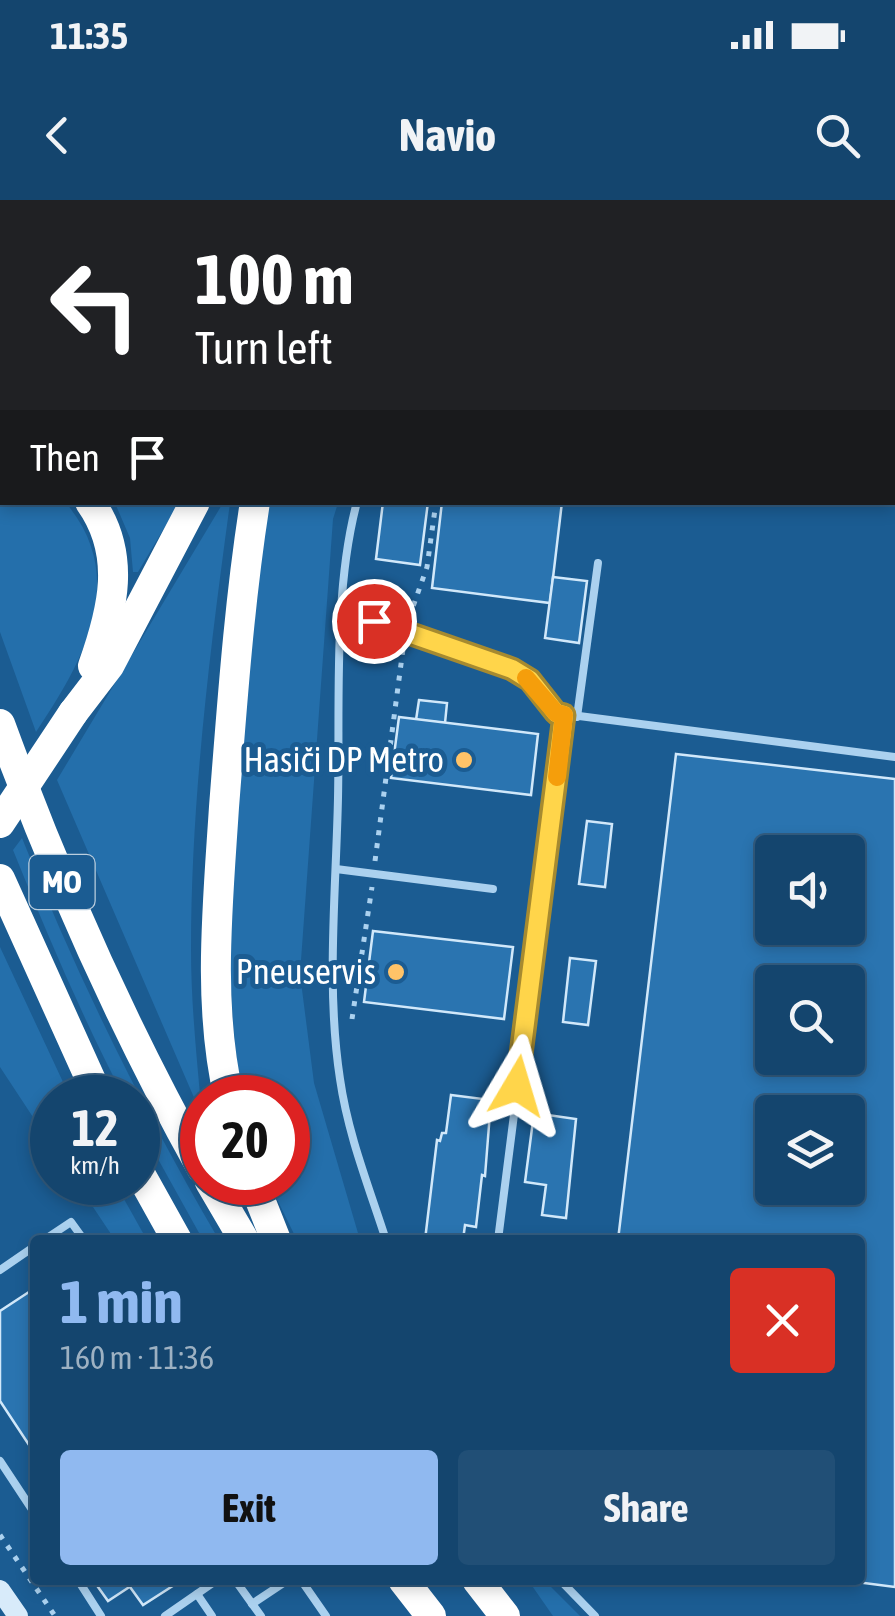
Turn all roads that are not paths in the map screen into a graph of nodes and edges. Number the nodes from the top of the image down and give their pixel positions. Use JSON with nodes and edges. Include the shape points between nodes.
{"nodes":[{"id":1,"x":92,"y":505,"type":"edge"},
{"id":2,"x":193,"y":505,"type":"edge"},
{"id":3,"x":255,"y":505,"type":"edge"},
{"id":4,"x":356,"y":505,"type":"edge"},
{"id":5,"x":598,"y":563,"type":"dead end"},
{"id":6,"x":344,"y":610,"type":"junction"},
{"id":7,"x":73,"y":713,"type":"junction"},
{"id":8,"x":564,"y":715,"type":"junction"},
{"id":9,"x":577,"y":717,"type":"junction"},
{"id":10,"x":0,"y":724,"type":"edge"},
{"id":11,"x":895,"y":757,"type":"edge"},
{"id":12,"x":0,"y":823,"type":"edge"},
{"id":13,"x":336,"y":870,"type":"junction"},
{"id":14,"x":0,"y":879,"type":"edge"},
{"id":15,"x":493,"y":889,"type":"dead end"},
{"id":16,"x":89,"y":1075,"type":"edge"},
{"id":17,"x":225,"y":1075,"type":"edge"},
{"id":18,"x":180,"y":1127,"type":"edge"},
{"id":19,"x":158,"y":1205,"type":"edge"},
{"id":20,"x":223,"y":1205,"type":"edge"},
{"id":21,"x":262,"y":1205,"type":"edge"},
{"id":22,"x":52,"y":1235,"type":"edge"},
{"id":23,"x":80,"y":1235,"type":"edge"},
{"id":24,"x":174,"y":1235,"type":"edge"},
{"id":25,"x":241,"y":1235,"type":"edge"},
{"id":26,"x":274,"y":1235,"type":"edge"},
{"id":27,"x":384,"y":1235,"type":"edge"},
{"id":28,"x":499,"y":1235,"type":"edge"},
{"id":29,"x":30,"y":1249,"type":"edge"},
{"id":30,"x":0,"y":1270,"type":"edge"},
{"id":31,"x":0,"y":1461,"type":"edge"},
{"id":32,"x":30,"y":1506,"type":"edge"},
{"id":33,"x":81,"y":1585,"type":"edge"},
{"id":34,"x":210,"y":1585,"type":"edge"},
{"id":35,"x":239,"y":1585,"type":"edge"},
{"id":36,"x":280,"y":1585,"type":"edge"},
{"id":37,"x":304,"y":1585,"type":"edge"},
{"id":38,"x":408,"y":1585,"type":"edge"},
{"id":39,"x":481,"y":1585,"type":"edge"},
{"id":40,"x":566,"y":1585,"type":"edge"},
{"id":41,"x":0,"y":1590,"type":"edge"},
{"id":42,"x":197,"y":1594,"type":"junction"},
{"id":43,"x":252,"y":1604,"type":"junction"},
{"id":44,"x":18,"y":1616,"type":"edge"},
{"id":45,"x":101,"y":1616,"type":"edge"},
{"id":46,"x":164,"y":1616,"type":"edge"},
{"id":47,"x":212,"y":1616,"type":"edge"},
{"id":48,"x":260,"y":1616,"type":"edge"},
{"id":49,"x":326,"y":1616,"type":"edge"},
{"id":50,"x":432,"y":1616,"type":"edge"},
{"id":51,"x":505,"y":1616,"type":"edge"},
{"id":52,"x":595,"y":1616,"type":"edge"}],
"edges":[{"from":1,"to":7,"type":"highway","via":[[106,528],[115,575],[108,622]]},
{"from":2,"to":7,"type":"highway","via":[[110,666]]},
{"from":3,"to":17,"type":"highway","via":[[220,876],[216,976]]},
{"from":4,"to":6,"type":"lane"},
{"from":5,"to":9,"type":"lane"},
{"from":6,"to":8,"type":"lane","via":[[512,669]]},
{"from":6,"to":13,"type":"lane"},
{"from":7,"to":12,"type":"highway","bridge":true},
{"from":8,"to":9,"type":"lane"},
{"from":8,"to":28,"type":"lane"},
{"from":9,"to":11,"type":"lane"},
{"from":10,"to":18,"type":"highway","number":"MO","via":[[80,924]]},
{"from":13,"to":15,"type":"lane"},
{"from":13,"to":27,"type":"lane","via":[[333,998],[340,1079]]},
{"from":14,"to":16,"type":"highway","number":"MO"},
{"from":19,"to":24,"type":"highway"},
{"from":20,"to":25,"type":"highway"},
{"from":21,"to":26,"type":"highway"},
{"from":22,"to":23,"type":"lane","via":[[71,1222]]},
{"from":29,"to":30,"type":"lane"},
{"from":31,"to":32,"type":"lane"},
{"from":33,"to":45,"type":"lane"},
{"from":34,"to":42,"type":"lane"},
{"from":35,"to":43,"type":"lane"},
{"from":36,"to":43,"type":"lane"},
{"from":37,"to":49,"type":"lane"},
{"from":38,"to":50,"type":"highway"},
{"from":39,"to":51,"type":"highway"},
{"from":40,"to":52,"type":"lane"},
{"from":41,"to":44,"type":"street"},
{"from":42,"to":46,"type":"lane"},
{"from":42,"to":47,"type":"lane"},
{"from":43,"to":48,"type":"lane"}]}
